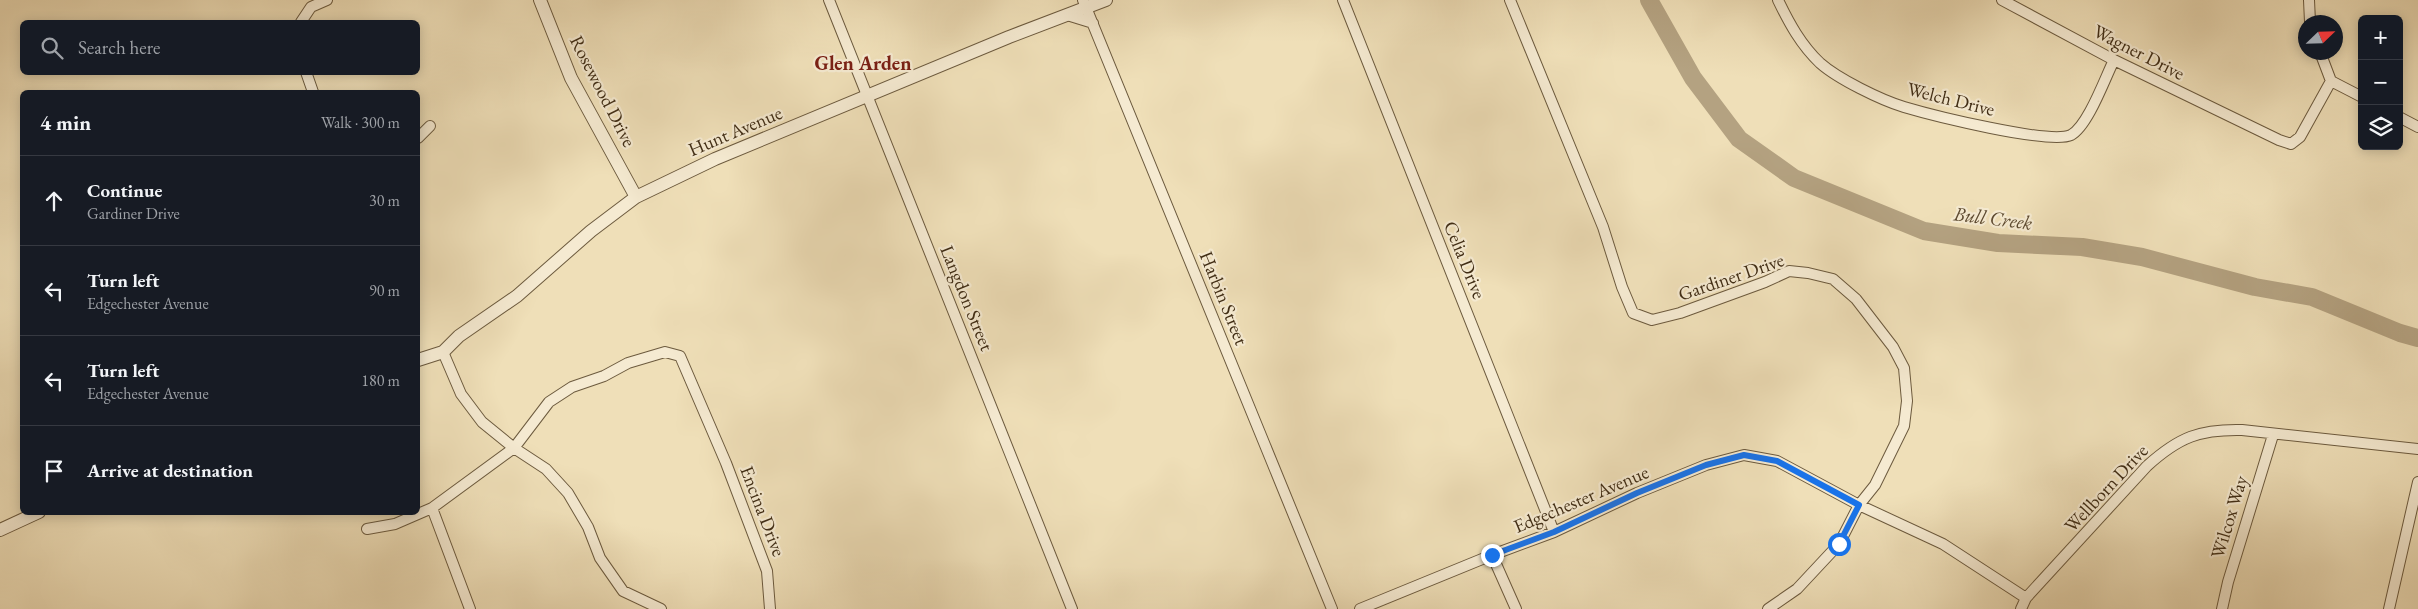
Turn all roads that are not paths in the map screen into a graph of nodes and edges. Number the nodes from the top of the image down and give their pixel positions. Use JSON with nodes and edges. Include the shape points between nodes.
{"nodes":[{"id":1,"x":327,"y":0,"type":"edge"},
{"id":2,"x":540,"y":0,"type":"edge"},
{"id":3,"x":829,"y":0,"type":"edge"},
{"id":4,"x":1106,"y":0,"type":"edge"},
{"id":5,"x":1343,"y":0,"type":"edge"},
{"id":6,"x":1510,"y":0,"type":"edge"},
{"id":7,"x":1778,"y":0,"type":"edge"},
{"id":8,"x":2008,"y":1,"type":"edge"},
{"id":9,"x":2307,"y":1,"type":"edge"},
{"id":10,"x":1085,"y":4,"type":"edge"},
{"id":11,"x":1067,"y":15,"type":"junction"},
{"id":12,"x":2309,"y":15,"type":"edge"},
{"id":13,"x":303,"y":20,"type":"edge"},
{"id":14,"x":1093,"y":23,"type":"junction"},
{"id":15,"x":2114,"y":60,"type":"junction"},
{"id":16,"x":2323,"y":60,"type":"edge"},
{"id":17,"x":307,"y":75,"type":"edge"},
{"id":18,"x":2331,"y":81,"type":"junction"},
{"id":19,"x":312,"y":90,"type":"edge"},
{"id":20,"x":2358,"y":95,"type":"edge"},
{"id":21,"x":867,"y":96,"type":"junction"},
{"id":22,"x":2403,"y":119,"type":"edge"},
{"id":23,"x":430,"y":126,"type":"dead end"},
{"id":24,"x":2418,"y":127,"type":"edge"},
{"id":25,"x":420,"y":136,"type":"edge"},
{"id":26,"x":636,"y":197,"type":"junction"},
{"id":27,"x":442,"y":352,"type":"junction"},
{"id":28,"x":420,"y":359,"type":"edge"},
{"id":29,"x":2273,"y":435,"type":"junction"},
{"id":30,"x":514,"y":448,"type":"junction"},
{"id":31,"x":2418,"y":449,"type":"edge"},
{"id":32,"x":2418,"y":482,"type":"edge"},
{"id":33,"x":1859,"y":505,"type":"junction"},
{"id":34,"x":432,"y":508,"type":"junction"},
{"id":35,"x":420,"y":513,"type":"edge"},
{"id":36,"x":32,"y":515,"type":"edge"},
{"id":37,"x":416,"y":515,"type":"edge"},
{"id":38,"x":366,"y":529,"type":"dead end"},
{"id":39,"x":0,"y":530,"type":"edge"},
{"id":40,"x":1554,"y":532,"type":"junction"},
{"id":41,"x":1492,"y":555,"type":"junction"},
{"id":42,"x":2026,"y":598,"type":"junction"},
{"id":43,"x":470,"y":609,"type":"edge"},
{"id":44,"x":661,"y":609,"type":"edge"},
{"id":45,"x":770,"y":609,"type":"edge"},
{"id":46,"x":1072,"y":609,"type":"edge"},
{"id":47,"x":1332,"y":609,"type":"edge"},
{"id":48,"x":1360,"y":609,"type":"edge"},
{"id":49,"x":1516,"y":609,"type":"edge"},
{"id":50,"x":1768,"y":609,"type":"edge"},
{"id":51,"x":2021,"y":609,"type":"edge"},
{"id":52,"x":2222,"y":609,"type":"edge"},
{"id":53,"x":2389,"y":609,"type":"edge"}],
"edges":[{"from":1,"to":13,"type":"street","via":[[311,7]]},
{"from":2,"to":26,"type":"street","name":"Rosewood Drive","via":[[571,78]]},
{"from":3,"to":21,"type":"street","name":"Langdon Street"},
{"from":4,"to":10,"type":"street","name":"Hunt Avenue"},
{"from":5,"to":40,"type":"street","name":"Celia Drive"},
{"from":6,"to":33,"type":"street","name":"Gardiner Drive","via":[[1603,227],[1633,313],[1652,320],[1680,313],[1789,271],[1808,273],[1833,279],[1856,299],[1893,347],[1904,368],[1907,401],[1904,426],[1875,485]]},
{"from":7,"to":15,"type":"street","name":"Welch Drive","via":[[1794,30],[1821,64],[1866,91],[1903,107],[1966,123],[2057,138],[2072,134],[2086,119]]},
{"from":8,"to":15,"type":"street","name":"Wagner Drive"},
{"from":9,"to":12,"type":"street"},
{"from":10,"to":11,"type":"street","name":"Hunt Avenue"},
{"from":10,"to":14,"type":"street","name":"Harbin Street"},
{"from":11,"to":14,"type":"street"},
{"from":11,"to":21,"type":"street","name":"Hunt Avenue"},
{"from":14,"to":47,"type":"street","name":"Harbin Street"},
{"from":15,"to":18,"type":"street","name":"Wagner Drive","via":[[2291,144],[2300,137]]},
{"from":16,"to":18,"type":"street"},
{"from":17,"to":19,"type":"street"},
{"from":18,"to":20,"type":"street"},
{"from":21,"to":26,"type":"street","name":"Hunt Avenue","via":[[715,159]]},
{"from":21,"to":46,"type":"street","name":"Langdon Street"},
{"from":22,"to":24,"type":"street"},
{"from":23,"to":25,"type":"street"},
{"from":26,"to":27,"type":"street","name":"Hunt Avenue","via":[[591,231],[517,296],[459,336]]},
{"from":27,"to":28,"type":"street","name":"Hunt Avenue"},
{"from":27,"to":30,"type":"street","via":[[471,408],[482,422]]},
{"from":29,"to":31,"type":"street","name":"Wellborn Drive"},
{"from":29,"to":42,"type":"street","name":"Wellborn Drive","via":[[2219,430],[2191,435],[2168,447]]},
{"from":29,"to":52,"type":"street","name":"Wilcox Way"},
{"from":30,"to":34,"type":"street"},
{"from":30,"to":44,"type":"street","via":[[546,469],[568,492],[588,527],[600,558],[624,591]]},
{"from":30,"to":45,"type":"street","name":"Encina Drive","via":[[549,402],[572,386],[665,352],[680,356],[767,571]]},
{"from":32,"to":53,"type":"street"},
{"from":33,"to":40,"type":"street","name":"Edgechester Avenue","via":[[1777,461],[1744,455],[1706,465]]},
{"from":33,"to":42,"type":"street","name":"Edgechester Avenue","via":[[1943,544]]},
{"from":33,"to":50,"type":"street","name":"Gardiner Drive","via":[[1839,544],[1797,589]]},
{"from":34,"to":35,"type":"street"},
{"from":34,"to":43,"type":"street"},
{"from":36,"to":39,"type":"street"},
{"from":37,"to":38,"type":"street","via":[[395,524]]},
{"from":40,"to":41,"type":"street","name":"Edgechester Avenue"},
{"from":41,"to":48,"type":"street","name":"Edgechester Avenue"},
{"from":41,"to":49,"type":"street"},
{"from":42,"to":51,"type":"street","name":"Wellborn Drive"}]}
